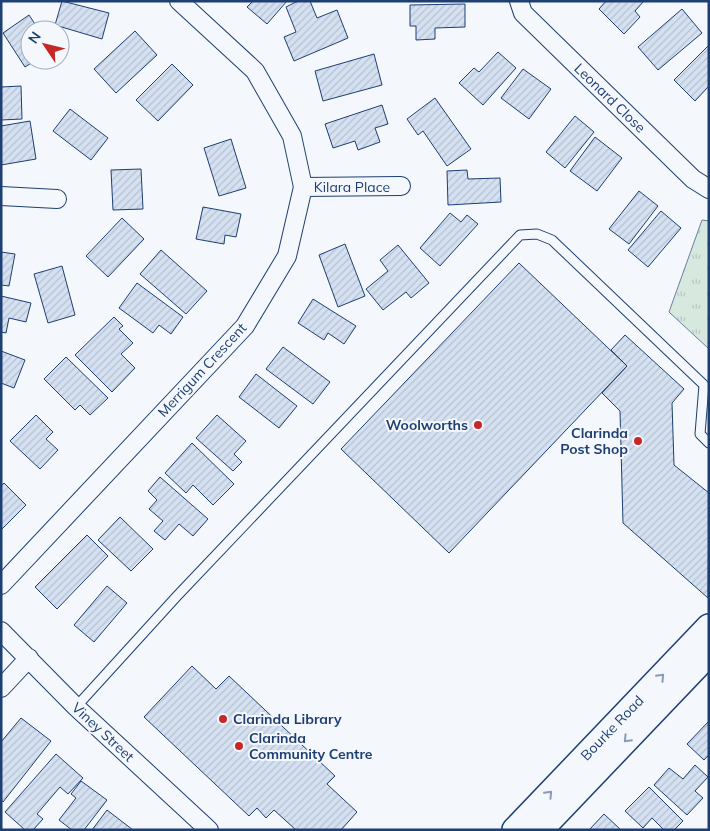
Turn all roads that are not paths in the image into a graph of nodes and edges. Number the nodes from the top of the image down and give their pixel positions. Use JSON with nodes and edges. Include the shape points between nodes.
{"nodes":[{"id":1,"x":179,"y":1,"type":"edge"},
{"id":2,"x":519,"y":1,"type":"edge"},
{"id":3,"x":401,"y":186,"type":"dead end"},
{"id":4,"x":303,"y":187,"type":"junction"},
{"id":5,"x":709,"y":190,"type":"edge"},
{"id":6,"x":1,"y":196,"type":"edge"},
{"id":7,"x":57,"y":199,"type":"dead end"},
{"id":8,"x":709,"y":443,"type":"edge"},
{"id":9,"x":1,"y":585,"type":"edge"},
{"id":10,"x":709,"y":627,"type":"edge"},
{"id":11,"x":1,"y":631,"type":"edge"},
{"id":12,"x":709,"y":653,"type":"edge"},
{"id":13,"x":30,"y":658,"type":"junction"},
{"id":14,"x":1,"y":688,"type":"edge"},
{"id":15,"x":76,"y":707,"type":"junction"},
{"id":16,"x":209,"y":830,"type":"edge"},
{"id":17,"x":515,"y":830,"type":"edge"},
{"id":18,"x":540,"y":830,"type":"edge"}],
"edges":[{"from":1,"to":4,"type":"street","name":"Merrigum Crescent","via":[[255,71],[292,136]]},
{"from":2,"to":5,"type":"street","name":"Leonard Close","via":[[523,13],[693,179]]},
{"from":3,"to":4,"type":"street","name":"Kilara Place"},
{"from":4,"to":9,"type":"street","name":"Merrigum Crescent","via":[[287,256],[245,326]]},
{"from":6,"to":7,"type":"street"},
{"from":8,"to":15,"type":"lane","via":[[700,434],[704,385],[552,240],[537,234],[520,235],[176,596]]},
{"from":17,"to":10,"type":"main road","name":"Bourke Road","one_way":true},
{"from":11,"to":13,"type":"street","name":"Viney Street"},
{"from":12,"to":18,"type":"main road","name":"Bourke Road","one_way":true},
{"from":13,"to":14,"type":"street"},
{"from":13,"to":15,"type":"street","name":"Viney Street"},
{"from":15,"to":16,"type":"street","name":"Viney Street"}]}
